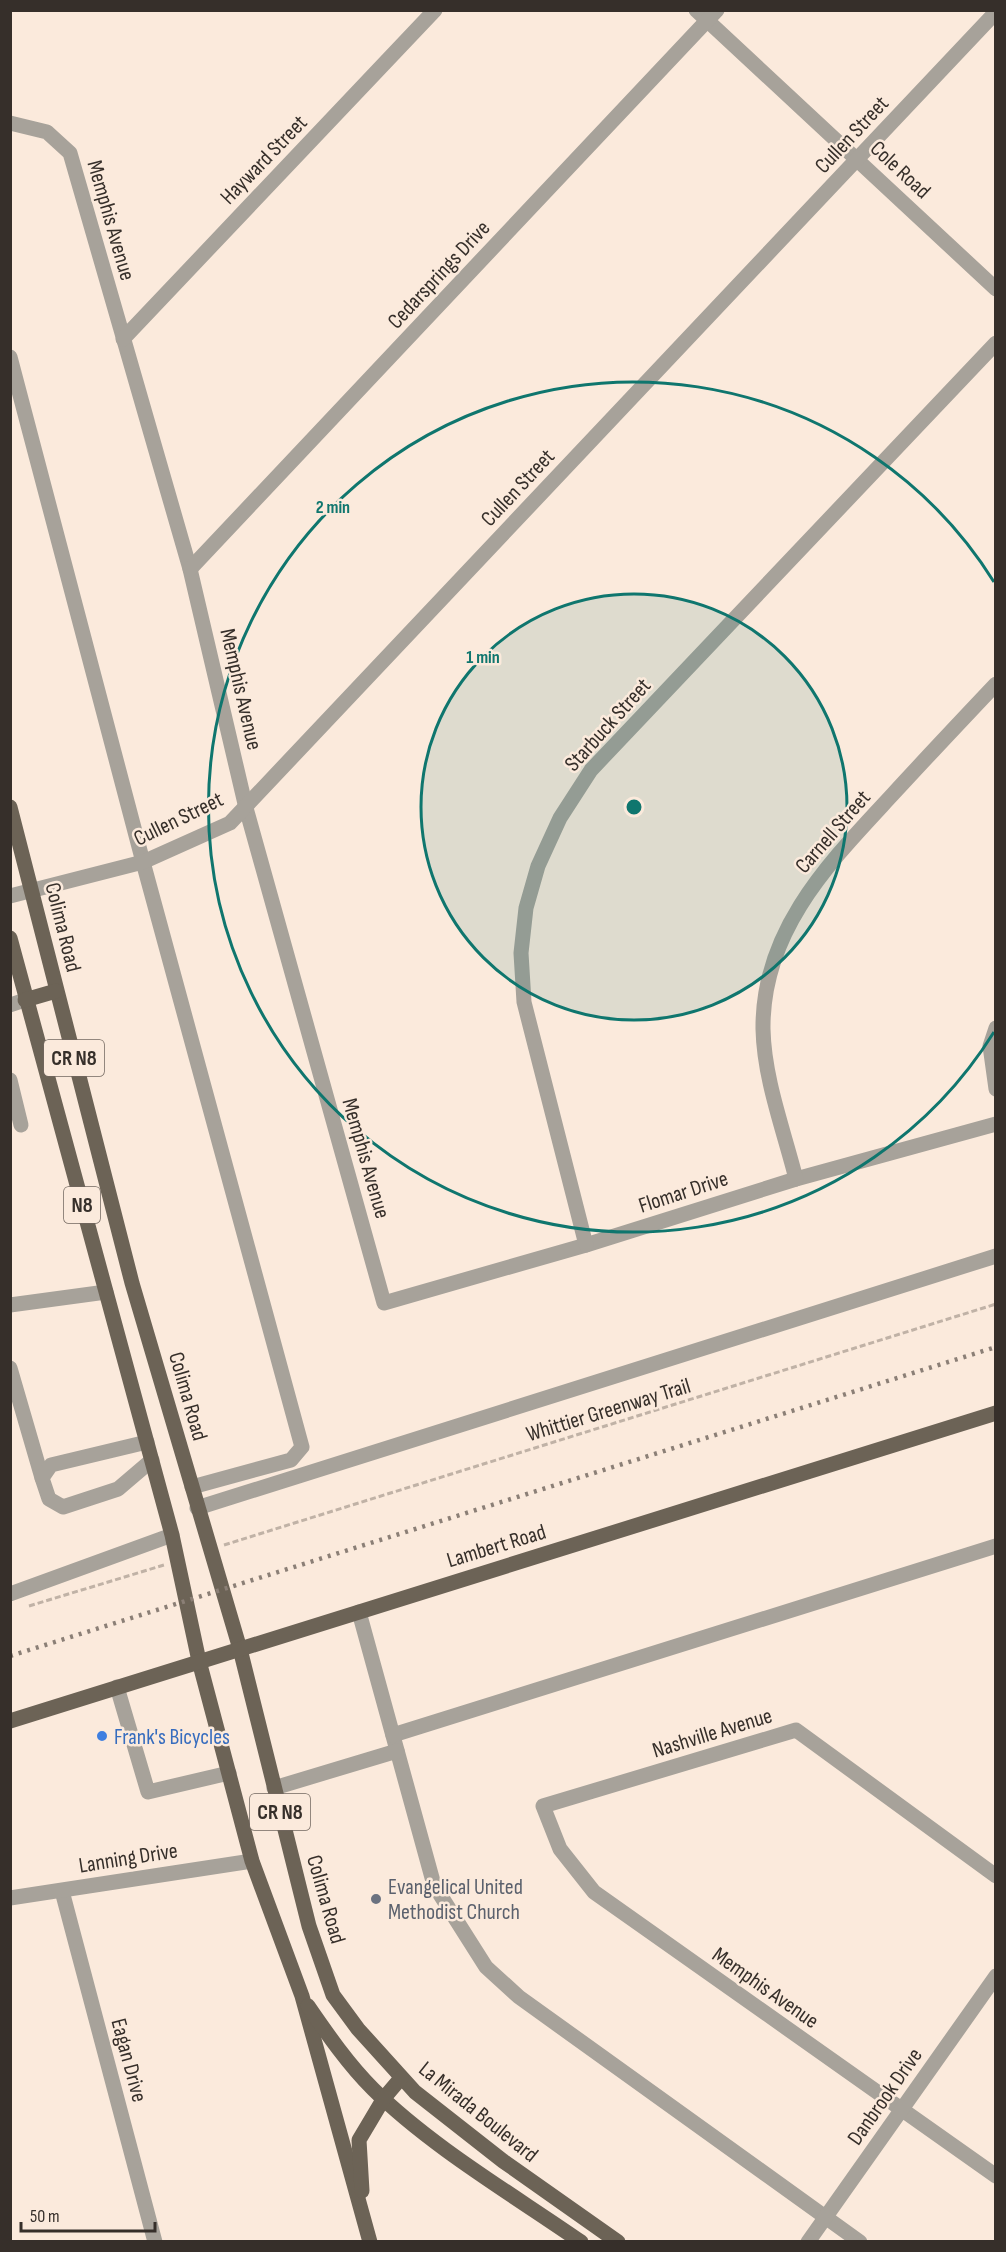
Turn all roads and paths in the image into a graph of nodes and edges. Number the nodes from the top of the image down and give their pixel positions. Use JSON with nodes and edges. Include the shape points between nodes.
{"nodes":[{"id":1,"x":435,"y":10,"type":"edge"},
{"id":2,"x":696,"y":10,"type":"edge"},
{"id":3,"x":996,"y":12,"type":"edge"},
{"id":4,"x":712,"y":16,"type":"edge"},
{"id":5,"x":10,"y":123,"type":"edge"},
{"id":6,"x":858,"y":159,"type":"junction"},
{"id":7,"x":996,"y":289,"type":"edge"},
{"id":8,"x":123,"y":339,"type":"junction"},
{"id":9,"x":996,"y":343,"type":"edge"},
{"id":10,"x":10,"y":357,"type":"edge"},
{"id":11,"x":190,"y":568,"type":"junction"},
{"id":12,"x":996,"y":684,"type":"edge"},
{"id":13,"x":10,"y":807,"type":"edge"},
{"id":14,"x":246,"y":808,"type":"junction"},
{"id":15,"x":143,"y":862,"type":"junction"},
{"id":16,"x":33,"y":891,"type":"junction"},
{"id":17,"x":10,"y":896,"type":"edge"},
{"id":18,"x":10,"y":938,"type":"edge"},
{"id":19,"x":56,"y":991,"type":"junction"},
{"id":20,"x":18,"y":1002,"type":"edge"},
{"id":21,"x":996,"y":1028,"type":"edge"},
{"id":22,"x":10,"y":1080,"type":"edge"},
{"id":23,"x":996,"y":1089,"type":"edge"},
{"id":24,"x":996,"y":1124,"type":"edge"},
{"id":25,"x":21,"y":1125,"type":"dead end"},
{"id":26,"x":796,"y":1179,"type":"junction"},
{"id":27,"x":586,"y":1245,"type":"junction"},
{"id":28,"x":996,"y":1256,"type":"edge"},
{"id":29,"x":132,"y":1283,"type":"junction"},
{"id":30,"x":105,"y":1292,"type":"junction"},
{"id":31,"x":384,"y":1303,"type":"joint"},
{"id":32,"x":996,"y":1304,"type":"edge"},
{"id":33,"x":10,"y":1305,"type":"edge"},
{"id":34,"x":10,"y":1368,"type":"edge"},
{"id":35,"x":996,"y":1413,"type":"edge"},
{"id":36,"x":147,"y":1442,"type":"junction"},
{"id":37,"x":152,"y":1460,"type":"junction"},
{"id":38,"x":42,"y":1478,"type":"junction"},
{"id":39,"x":192,"y":1487,"type":"junction"},
{"id":40,"x":197,"y":1508,"type":"junction"},
{"id":41,"x":172,"y":1535,"type":"junction"},
{"id":42,"x":230,"y":1543,"type":"dead end"},
{"id":43,"x":996,"y":1546,"type":"edge"},
{"id":44,"x":159,"y":1566,"type":"dead end"},
{"id":45,"x":10,"y":1594,"type":"edge"},
{"id":46,"x":21,"y":1609,"type":"dead end"},
{"id":47,"x":359,"y":1612,"type":"junction"},
{"id":48,"x":240,"y":1649,"type":"junction"},
{"id":49,"x":199,"y":1661,"type":"junction"},
{"id":50,"x":117,"y":1687,"type":"junction"},
{"id":51,"x":10,"y":1720,"type":"edge"},
{"id":52,"x":395,"y":1743,"type":"junction"},
{"id":53,"x":229,"y":1773,"type":"junction"},
{"id":54,"x":274,"y":1788,"type":"junction"},
{"id":55,"x":543,"y":1806,"type":"joint"},
{"id":56,"x":252,"y":1861,"type":"junction"},
{"id":57,"x":996,"y":1876,"type":"edge"},
{"id":58,"x":62,"y":1891,"type":"junction"},
{"id":59,"x":10,"y":1898,"type":"edge"},
{"id":60,"x":996,"y":1976,"type":"edge"},
{"id":61,"x":333,"y":1995,"type":"joint"},
{"id":62,"x":302,"y":1996,"type":"junction"},
{"id":63,"x":401,"y":2078,"type":"junction"},
{"id":64,"x":384,"y":2098,"type":"junction"},
{"id":65,"x":902,"y":2111,"type":"junction"},
{"id":66,"x":996,"y":2176,"type":"edge"},
{"id":67,"x":363,"y":2216,"type":"junction"},
{"id":68,"x":825,"y":2217,"type":"junction"},
{"id":69,"x":155,"y":2241,"type":"edge"},
{"id":70,"x":370,"y":2241,"type":"edge"},
{"id":71,"x":581,"y":2241,"type":"edge"},
{"id":72,"x":618,"y":2241,"type":"edge"},
{"id":73,"x":808,"y":2241,"type":"edge"},
{"id":74,"x":860,"y":2241,"type":"edge"}],
"edges":[{"from":1,"to":8,"type":"street","name":"Hayward Street"},
{"from":2,"to":4,"type":"street","name":"Cole Road"},
{"from":3,"to":6,"type":"street","name":"Cullen Street"},
{"from":4,"to":6,"type":"street","name":"Cole Road"},
{"from":4,"to":11,"type":"street","name":"Cedarsprings Drive"},
{"from":5,"to":8,"type":"street","name":"Memphis Avenue","via":[[48,132],[70,153]]},
{"from":6,"to":7,"type":"street","name":"Cole Road"},
{"from":6,"to":14,"type":"street","name":"Cullen Street"},
{"from":8,"to":11,"type":"street","name":"Memphis Avenue"},
{"from":9,"to":27,"type":"street","name":"Starbuck Street","via":[[591,770],[560,818],[538,866],[526,908],[521,953],[524,1002]]},
{"from":10,"to":15,"type":"street"},
{"from":11,"to":14,"type":"street","name":"Memphis Avenue"},
{"from":12,"to":26,"type":"street","name":"Carnell Street","via":[[825,867],[776,949],[766,990],[763,1029],[769,1073]]},
{"from":13,"to":16,"type":"main road","name":"Colima Road","number":"CR N8"},
{"from":14,"to":15,"type":"street","name":"Cullen Street","via":[[230,823]]},
{"from":14,"to":31,"type":"street","name":"Memphis Avenue"},
{"from":15,"to":16,"type":"street","name":"Cullen Street"},
{"from":15,"to":39,"type":"street","via":[[302,1447],[291,1460]]},
{"from":16,"to":17,"type":"street","name":"Cullen Street"},
{"from":16,"to":19,"type":"main road","name":"Colima Road","number":"CR N8"},
{"from":18,"to":20,"type":"main road"},
{"from":19,"to":20,"type":"main road"},
{"from":19,"to":29,"type":"main road","name":"Colima Road","number":"CR N8"},
{"from":20,"to":30,"type":"main road","number":"N8"},
{"from":21,"to":23,"type":"street","via":[[990,1046]]},
{"from":22,"to":25,"type":"street"},
{"from":24,"to":26,"type":"street","name":"Flomar Drive"},
{"from":26,"to":27,"type":"street","name":"Flomar Drive"},
{"from":27,"to":31,"type":"street","name":"Flomar Drive"},
{"from":28,"to":40,"type":"street"},
{"from":29,"to":30,"type":"main road"},
{"from":29,"to":39,"type":"main road","name":"Colima Road","number":"CR N8"},
{"from":30,"to":33,"type":"street"},
{"from":30,"to":36,"type":"main road","number":"CR N8"},
{"from":32,"to":42,"type":"path","name":"Whittier Greenway Trail"},
{"from":34,"to":38,"type":"street"},
{"from":35,"to":47,"type":"main road","name":"Lambert Road"},
{"from":36,"to":37,"type":"main road","number":"CR N8"},
{"from":36,"to":38,"type":"street","via":[[51,1465]]},
{"from":37,"to":38,"type":"street","via":[[118,1489],[63,1507],[49,1499]]},
{"from":37,"to":41,"type":"main road","number":"CR N8"},
{"from":39,"to":40,"type":"main road","name":"Colima Road","number":"CR N8"},
{"from":40,"to":48,"type":"main road","name":"Colima Road","number":"CR N8"},
{"from":41,"to":45,"type":"street"},
{"from":41,"to":49,"type":"main road","number":"CR N8"},
{"from":43,"to":52,"type":"street"},
{"from":44,"to":46,"type":"path"},
{"from":47,"to":48,"type":"main road","name":"Lambert Road"},
{"from":47,"to":52,"type":"street"},
{"from":48,"to":49,"type":"main road","name":"Lambert Road"},
{"from":48,"to":54,"type":"main road","name":"Colima Road","number":"CR N8"},
{"from":49,"to":50,"type":"main road","name":"Lambert Road"},
{"from":49,"to":53,"type":"main road","number":"CR N8"},
{"from":50,"to":51,"type":"main road","name":"Lambert Road"},
{"from":50,"to":53,"type":"street","via":[[148,1792]]},
{"from":52,"to":54,"type":"street"},
{"from":52,"to":68,"type":"street","via":[[434,1884],[486,1967],[519,1997]]},
{"from":53,"to":56,"type":"main road","number":"CR N8"},
{"from":54,"to":61,"type":"main road","name":"Colima Road","number":"CR N8","via":[[309,1926]]},
{"from":55,"to":57,"type":"street","name":"Nashville Avenue","via":[[796,1731]]},
{"from":55,"to":65,"type":"street","name":"Memphis Avenue","via":[[560,1849],[594,1892]]},
{"from":56,"to":58,"type":"street","name":"Lanning Drive"},
{"from":56,"to":62,"type":"main road","number":"CR N8"},
{"from":58,"to":59,"type":"street","name":"Lanning Drive"},
{"from":58,"to":69,"type":"street","name":"Eagan Drive"},
{"from":60,"to":65,"type":"street","name":"Danbrook Drive"},
{"from":61,"to":63,"type":"main road","name":"La Mirada Boulevard","number":"CR N8"},
{"from":62,"to":64,"type":"main road","name":"La Mirada Boulevard","number":"CR N8","via":[[339,2052]]},
{"from":62,"to":67,"type":"main road"},
{"from":63,"to":64,"type":"main road"},
{"from":63,"to":72,"type":"main road","name":"La Mirada Boulevard","number":"CR N8","via":[[462,2130]]},
{"from":64,"to":67,"type":"main road","via":[[360,2140]]},
{"from":64,"to":71,"type":"main road","name":"La Mirada Boulevard","number":"CR N8","via":[[476,2170]]},
{"from":65,"to":66,"type":"street","name":"Memphis Avenue"},
{"from":65,"to":68,"type":"street","name":"Danbrook Drive"},
{"from":67,"to":70,"type":"main road"},
{"from":68,"to":73,"type":"street","name":"Danbrook Drive"},
{"from":68,"to":74,"type":"street"}]}
